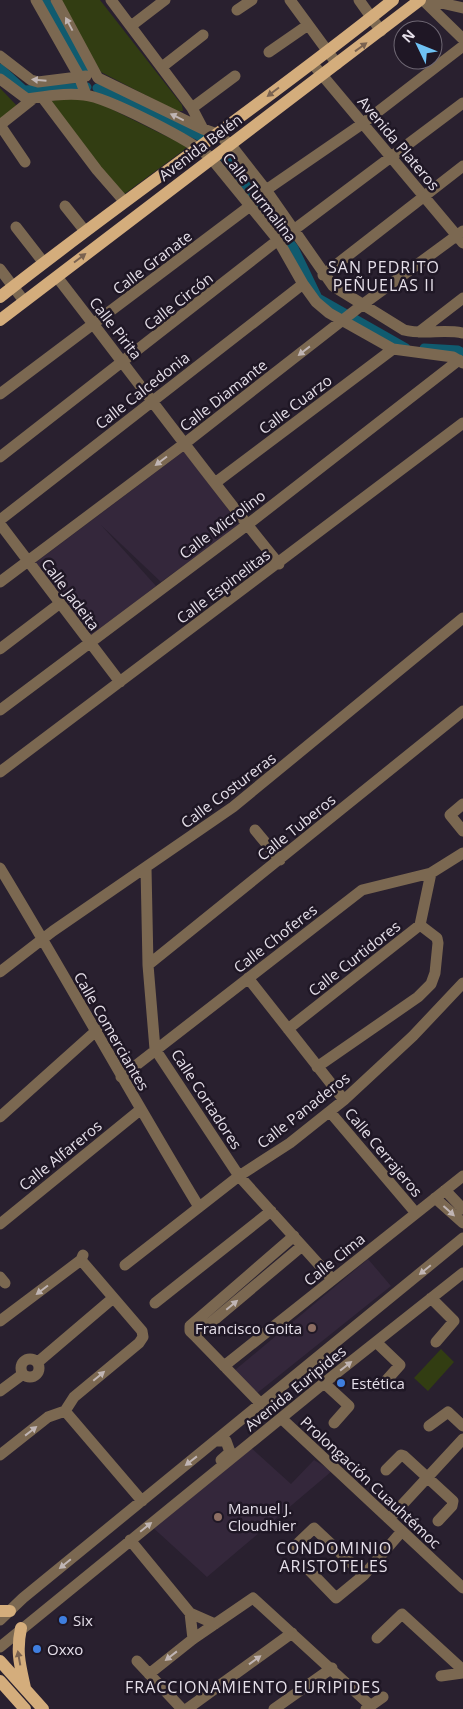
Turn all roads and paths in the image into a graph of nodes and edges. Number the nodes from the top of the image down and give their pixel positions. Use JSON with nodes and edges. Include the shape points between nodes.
{"nodes":[{"id":1,"x":36,"y":0,"type":"edge"},
{"id":2,"x":56,"y":0,"type":"edge"},
{"id":3,"x":111,"y":0,"type":"edge"},
{"id":4,"x":165,"y":0,"type":"edge"},
{"id":5,"x":252,"y":0,"type":"edge"},
{"id":6,"x":290,"y":0,"type":"edge"},
{"id":7,"x":358,"y":0,"type":"edge"},
{"id":8,"x":393,"y":0,"type":"edge"},
{"id":9,"x":422,"y":0,"type":"edge"},
{"id":10,"x":428,"y":0,"type":"edge"},
{"id":11,"x":463,"y":8,"type":"edge"},
{"id":12,"x":237,"y":10,"type":"dead end"},
{"id":13,"x":371,"y":18,"type":"junction"},
{"id":14,"x":308,"y":25,"type":"junction"},
{"id":15,"x":131,"y":26,"type":"junction"},
{"id":16,"x":381,"y":31,"type":"junction"},
{"id":17,"x":202,"y":35,"type":"dead end"},
{"id":18,"x":463,"y":39,"type":"edge"},
{"id":19,"x":463,"y":46,"type":"edge"},
{"id":20,"x":328,"y":51,"type":"junction"},
{"id":21,"x":269,"y":52,"type":"dead end"},
{"id":22,"x":0,"y":56,"type":"edge"},
{"id":23,"x":312,"y":63,"type":"junction"},
{"id":24,"x":338,"y":64,"type":"junction"},
{"id":25,"x":162,"y":67,"type":"junction"},
{"id":26,"x":80,"y":76,"type":"junction"},
{"id":27,"x":236,"y":76,"type":"dead end"},
{"id":28,"x":322,"y":76,"type":"junction"},
{"id":29,"x":98,"y":78,"type":"junction"},
{"id":30,"x":0,"y":79,"type":"edge"},
{"id":31,"x":86,"y":95,"type":"junction"},
{"id":32,"x":38,"y":98,"type":"junction"},
{"id":33,"x":463,"y":103,"type":"edge"},
{"id":34,"x":192,"y":108,"type":"junction"},
{"id":35,"x":362,"y":124,"type":"junction"},
{"id":36,"x":0,"y":125,"type":"edge"},
{"id":37,"x":202,"y":129,"type":"junction"},
{"id":38,"x":217,"y":134,"type":"junction"},
{"id":39,"x":230,"y":144,"type":"junction"},
{"id":40,"x":198,"y":147,"type":"junction"},
{"id":41,"x":211,"y":158,"type":"junction"},
{"id":42,"x":391,"y":158,"type":"junction"},
{"id":43,"x":25,"y":162,"type":"dead end"},
{"id":44,"x":463,"y":166,"type":"edge"},
{"id":45,"x":266,"y":190,"type":"junction"},
{"id":46,"x":424,"y":196,"type":"junction"},
{"id":47,"x":124,"y":201,"type":"junction"},
{"id":48,"x":65,"y":206,"type":"dead end"},
{"id":49,"x":250,"y":206,"type":"junction"},
{"id":50,"x":16,"y":227,"type":"dead end"},
{"id":51,"x":295,"y":229,"type":"junction"},
{"id":52,"x":84,"y":231,"type":"junction"},
{"id":53,"x":461,"y":236,"type":"edge"},
{"id":54,"x":278,"y":240,"type":"junction"},
{"id":55,"x":44,"y":263,"type":"junction"},
{"id":56,"x":0,"y":269,"type":"edge"},
{"id":57,"x":324,"y":275,"type":"junction"},
{"id":58,"x":57,"y":277,"type":"junction"},
{"id":59,"x":303,"y":284,"type":"junction"},
{"id":60,"x":14,"y":286,"type":"junction"},
{"id":61,"x":0,"y":298,"type":"edge"},
{"id":62,"x":463,"y":298,"type":"edge"},
{"id":63,"x":24,"y":301,"type":"junction"},
{"id":64,"x":352,"y":313,"type":"junction"},
{"id":65,"x":0,"y":320,"type":"edge"},
{"id":66,"x":94,"y":325,"type":"junction"},
{"id":67,"x":418,"y":333,"type":"junction"},
{"id":68,"x":463,"y":333,"type":"edge"},
{"id":69,"x":392,"y":349,"type":"junction"},
{"id":70,"x":461,"y":361,"type":"edge"},
{"id":71,"x":124,"y":362,"type":"junction"},
{"id":72,"x":0,"y":394,"type":"edge"},
{"id":73,"x":153,"y":402,"type":"junction"},
{"id":74,"x":463,"y":423,"type":"edge"},
{"id":75,"x":184,"y":444,"type":"junction"},
{"id":76,"x":0,"y":457,"type":"edge"},
{"id":77,"x":215,"y":483,"type":"junction"},
{"id":78,"x":0,"y":520,"type":"edge"},
{"id":79,"x":0,"y":524,"type":"edge"},
{"id":80,"x":247,"y":525,"type":"junction"},
{"id":81,"x":27,"y":561,"type":"junction"},
{"id":82,"x":279,"y":564,"type":"junction"},
{"id":83,"x":0,"y":582,"type":"edge"},
{"id":84,"x":59,"y":604,"type":"junction"},
{"id":85,"x":463,"y":618,"type":"edge"},
{"id":86,"x":89,"y":642,"type":"junction"},
{"id":87,"x":0,"y":649,"type":"edge"},
{"id":88,"x":120,"y":682,"type":"junction"},
{"id":89,"x":0,"y":710,"type":"edge"},
{"id":90,"x":463,"y":711,"type":"edge"},
{"id":91,"x":0,"y":772,"type":"edge"},
{"id":92,"x":463,"y":804,"type":"edge"},
{"id":93,"x":255,"y":830,"type":"dead end"},
{"id":94,"x":463,"y":831,"type":"edge"},
{"id":95,"x":463,"y":853,"type":"edge"},
{"id":96,"x":280,"y":860,"type":"junction"},
{"id":97,"x":0,"y":868,"type":"edge"},
{"id":98,"x":146,"y":868,"type":"junction"},
{"id":99,"x":432,"y":873,"type":"junction"},
{"id":100,"x":420,"y":925,"type":"junction"},
{"id":101,"x":41,"y":940,"type":"junction"},
{"id":102,"x":148,"y":965,"type":"junction"},
{"id":103,"x":0,"y":972,"type":"edge"},
{"id":104,"x":248,"y":978,"type":"junction"},
{"id":105,"x":463,"y":983,"type":"edge"},
{"id":106,"x":288,"y":1029,"type":"junction"},
{"id":107,"x":97,"y":1030,"type":"junction"},
{"id":108,"x":155,"y":1048,"type":"junction"},
{"id":109,"x":318,"y":1068,"type":"junction"},
{"id":110,"x":121,"y":1077,"type":"junction"},
{"id":111,"x":344,"y":1100,"type":"junction"},
{"id":112,"x":140,"y":1110,"type":"junction"},
{"id":113,"x":330,"y":1112,"type":"junction"},
{"id":114,"x":0,"y":1117,"type":"edge"},
{"id":115,"x":239,"y":1176,"type":"junction"},
{"id":116,"x":463,"y":1176,"type":"edge"},
{"id":117,"x":445,"y":1190,"type":"junction"},
{"id":118,"x":435,"y":1198,"type":"junction"},
{"id":119,"x":199,"y":1207,"type":"junction"},
{"id":120,"x":463,"y":1208,"type":"edge"},
{"id":121,"x":271,"y":1211,"type":"junction"},
{"id":122,"x":415,"y":1212,"type":"junction"},
{"id":123,"x":463,"y":1223,"type":"edge"},
{"id":124,"x":0,"y":1224,"type":"edge"},
{"id":125,"x":294,"y":1236,"type":"junction"},
{"id":126,"x":460,"y":1244,"type":"edge"},
{"id":127,"x":302,"y":1246,"type":"junction"},
{"id":128,"x":125,"y":1265,"type":"dead end"},
{"id":129,"x":463,"y":1265,"type":"edge"},
{"id":130,"x":463,"y":1273,"type":"edge"},
{"id":131,"x":332,"y":1279,"type":"junction"},
{"id":132,"x":442,"y":1290,"type":"junction"},
{"id":133,"x":431,"y":1298,"type":"junction"},
{"id":134,"x":112,"y":1299,"type":"junction"},
{"id":135,"x":155,"y":1302,"type":"dead end"},
{"id":136,"x":0,"y":1321,"type":"edge"},
{"id":137,"x":192,"y":1331,"type":"junction"},
{"id":138,"x":376,"y":1342,"type":"junction"},
{"id":139,"x":436,"y":1342,"type":"dead end"},
{"id":140,"x":224,"y":1366,"type":"junction"},
{"id":141,"x":324,"y":1383,"type":"junction"},
{"id":142,"x":384,"y":1383,"type":"dead end"},
{"id":143,"x":0,"y":1391,"type":"edge"},
{"id":144,"x":261,"y":1404,"type":"junction"},
{"id":145,"x":65,"y":1411,"type":"junction"},
{"id":146,"x":281,"y":1418,"type":"junction"},
{"id":147,"x":334,"y":1423,"type":"dead end"},
{"id":148,"x":429,"y":1426,"type":"dead end"},
{"id":149,"x":463,"y":1426,"type":"edge"},
{"id":150,"x":463,"y":1439,"type":"edge"},
{"id":151,"x":217,"y":1441,"type":"junction"},
{"id":152,"x":0,"y":1455,"type":"edge"},
{"id":153,"x":386,"y":1470,"type":"dead end"},
{"id":154,"x":428,"y":1478,"type":"junction"},
{"id":155,"x":142,"y":1501,"type":"junction"},
{"id":156,"x":167,"y":1510,"type":"junction"},
{"id":157,"x":389,"y":1519,"type":"junction"},
{"id":158,"x":438,"y":1521,"type":"dead end"},
{"id":159,"x":402,"y":1531,"type":"junction"},
{"id":160,"x":130,"y":1540,"type":"junction"},
{"id":161,"x":293,"y":1548,"type":"dead end"},
{"id":162,"x":306,"y":1568,"type":"dead end"},
{"id":163,"x":364,"y":1575,"type":"junction"},
{"id":164,"x":463,"y":1588,"type":"edge"},
{"id":165,"x":23,"y":1598,"type":"junction"},
{"id":166,"x":5,"y":1611,"type":"edge"},
{"id":167,"x":190,"y":1613,"type":"junction"},
{"id":168,"x":38,"y":1615,"type":"junction"},
{"id":169,"x":0,"y":1620,"type":"edge"},
{"id":170,"x":215,"y":1624,"type":"junction"},
{"id":171,"x":21,"y":1628,"type":"junction"},
{"id":172,"x":292,"y":1632,"type":"junction"},
{"id":173,"x":377,"y":1638,"type":"dead end"},
{"id":174,"x":193,"y":1639,"type":"junction"},
{"id":175,"x":0,"y":1647,"type":"edge"},
{"id":176,"x":0,"y":1661,"type":"edge"},
{"id":177,"x":137,"y":1661,"type":"dead end"},
{"id":178,"x":332,"y":1668,"type":"junction"},
{"id":179,"x":463,"y":1671,"type":"edge"},
{"id":180,"x":148,"y":1674,"type":"junction"},
{"id":181,"x":441,"y":1676,"type":"dead end"},
{"id":182,"x":0,"y":1681,"type":"edge"},
{"id":183,"x":25,"y":1688,"type":"junction"},
{"id":184,"x":383,"y":1697,"type":"dead end"},
{"id":185,"x":19,"y":1707,"type":"edge"},
{"id":186,"x":369,"y":1707,"type":"edge"},
{"id":187,"x":44,"y":1709,"type":"edge"},
{"id":188,"x":182,"y":1709,"type":"edge"},
{"id":189,"x":187,"y":1709,"type":"edge"},
{"id":190,"x":274,"y":1709,"type":"edge"}],
"edges":[{"from":1,"to":26,"type":"street"},
{"from":29,"to":2,"type":"street","one_way":true},
{"from":3,"to":15,"type":"street"},
{"from":4,"to":15,"type":"street"},
{"from":5,"to":12,"type":"street"},
{"from":6,"to":14,"type":"street"},
{"from":7,"to":13,"type":"street"},
{"from":8,"to":13,"type":"main road","name":"Avenida Belén"},
{"from":9,"to":16,"type":"main road","name":"Avenida Belén"},
{"from":9,"to":18,"type":"street"},
{"from":10,"to":11,"type":"street"},
{"from":13,"to":16,"type":"street"},
{"from":13,"to":20,"type":"main road","name":"Avenida Belén"},
{"from":14,"to":20,"type":"street"},
{"from":14,"to":21,"type":"street"},
{"from":15,"to":25,"type":"street"},
{"from":24,"to":16,"type":"main road","name":"Avenida Belén","one_way":true},
{"from":17,"to":25,"type":"street"},
{"from":19,"to":35,"type":"street"},
{"from":20,"to":23,"type":"main road","name":"Avenida Belén"},
{"from":20,"to":24,"type":"street"},
{"from":26,"to":22,"type":"street","name":"Calle Turmalina","one_way":true,"via":[[38,82]]},
{"from":23,"to":28,"type":"street","name":"Avenida Plateros"},
{"from":23,"to":38,"type":"main road","name":"Avenida Belén","one_way":true},
{"from":24,"to":28,"type":"main road","name":"Avenida Belén"},
{"from":25,"to":34,"type":"street"},
{"from":26,"to":29,"type":"street","name":"Calle Turmalina"},
{"from":26,"to":31,"type":"street"},
{"from":27,"to":34,"type":"street"},
{"from":28,"to":35,"type":"street","name":"Avenida Plateros"},
{"from":28,"to":39,"type":"main road","name":"Avenida Belén"},
{"from":37,"to":29,"type":"street","name":"Calle Turmalina","one_way":true},
{"from":30,"to":32,"type":"street","via":[[23,98]]},
{"from":31,"to":32,"type":"street"},
{"from":31,"to":40,"type":"street","name":"Calle Turmalina"},
{"from":32,"to":36,"type":"street"},
{"from":32,"to":47,"type":"street"},
{"from":33,"to":42,"type":"street"},
{"from":34,"to":37,"type":"street"},
{"from":35,"to":42,"type":"street","name":"Avenida Plateros"},
{"from":35,"to":45,"type":"street"},
{"from":36,"to":43,"type":"street"},
{"from":37,"to":38,"type":"street","name":"Calle Turmalina"},
{"from":38,"to":39,"type":"street","name":"Calle Turmalina"},
{"from":38,"to":40,"type":"main road","name":"Avenida Belén"},
{"from":39,"to":41,"type":"main road","name":"Avenida Belén"},
{"from":39,"to":45,"type":"street","name":"Calle Turmalina"},
{"from":40,"to":41,"type":"street","name":"Calle Turmalina"},
{"from":40,"to":47,"type":"main road","name":"Avenida Belén"},
{"from":41,"to":49,"type":"street","name":"Calle Turmalina"},
{"from":58,"to":41,"type":"main road","name":"Avenida Belén","one_way":true},
{"from":42,"to":46,"type":"street","name":"Avenida Plateros"},
{"from":42,"to":51,"type":"street"},
{"from":44,"to":46,"type":"street"},
{"from":45,"to":51,"type":"street","name":"Calle Turmalina"},
{"from":46,"to":53,"type":"street","name":"Avenida Plateros"},
{"from":46,"to":57,"type":"street"},
{"from":47,"to":52,"type":"main road","name":"Avenida Belén"},
{"from":48,"to":52,"type":"street"},
{"from":49,"to":54,"type":"street","name":"Calle Turmalina"},
{"from":49,"to":66,"type":"street","name":"Calle Granate"},
{"from":50,"to":55,"type":"street"},
{"from":51,"to":57,"type":"street","name":"Calle Turmalina"},
{"from":52,"to":55,"type":"main road","name":"Avenida Belén"},
{"from":53,"to":64,"type":"street","name":"Calle Diamante"},
{"from":54,"to":59,"type":"street","name":"Calle Turmalina"},
{"from":54,"to":71,"type":"street","name":"Calle Circón"},
{"from":55,"to":60,"type":"main road","name":"Avenida Belén"},
{"from":56,"to":60,"type":"street"},
{"from":57,"to":64,"type":"street","name":"Calle Turmalina"},
{"from":58,"to":63,"type":"main road","name":"Avenida Belén"},
{"from":58,"to":66,"type":"street","name":"Calle Pirita"},
{"from":59,"to":64,"type":"street","name":"Calle Turmalina","via":[[316,302]]},
{"from":59,"to":73,"type":"street","name":"Calle Calcedonia"},
{"from":60,"to":61,"type":"main road","name":"Avenida Belén"},
{"from":60,"to":63,"type":"street"},
{"from":62,"to":67,"type":"street"},
{"from":63,"to":65,"type":"main road","name":"Avenida Belén"},
{"from":64,"to":67,"type":"street","name":"Calle Turmalina"},
{"from":64,"to":69,"type":"street","name":"Calle Turmalina"},
{"from":64,"to":75,"type":"street","name":"Calle Diamante","one_way":true},
{"from":66,"to":71,"type":"street","name":"Calle Pirita"},
{"from":66,"to":72,"type":"street","name":"Calle Granate"},
{"from":67,"to":68,"type":"street","name":"Calle Turmalina"},
{"from":69,"to":70,"type":"street","name":"Calle Turmalina"},
{"from":69,"to":77,"type":"street","name":"Calle Cuarzo"},
{"from":70,"to":80,"type":"street","name":"Calle Microlino"},
{"from":71,"to":73,"type":"street","name":"Calle Pirita"},
{"from":71,"to":76,"type":"street","name":"Calle Circón"},
{"from":73,"to":75,"type":"street","name":"Calle Pirita"},
{"from":73,"to":78,"type":"street","name":"Calle Calcedonia"},
{"from":74,"to":82,"type":"street","name":"Calle Espinelitas"},
{"from":75,"to":77,"type":"street","name":"Calle Pirita"},
{"from":75,"to":81,"type":"street","name":"Calle Diamante","one_way":true},
{"from":77,"to":80,"type":"street","name":"Calle Pirita"},
{"from":79,"to":81,"type":"street","name":"Calle Jadeita"},
{"from":80,"to":82,"type":"street","name":"Calle Pirita"},
{"from":80,"to":86,"type":"street","name":"Calle Microlino"},
{"from":81,"to":83,"type":"street","name":"Calle Diamante"},
{"from":81,"to":84,"type":"street","name":"Calle Jadeita"},
{"from":82,"to":88,"type":"street","name":"Calle Espinelitas"},
{"from":84,"to":86,"type":"street","name":"Calle Jadeita"},
{"from":84,"to":87,"type":"street"},
{"from":85,"to":98,"type":"street","name":"Calle Costureras","via":[[234,807]]},
{"from":86,"to":88,"type":"street","name":"Calle Jadeita"},
{"from":86,"to":89,"type":"street","name":"Calle Microlino"},
{"from":88,"to":91,"type":"street","name":"Calle Espinelitas"},
{"from":90,"to":96,"type":"street","name":"Calle Tuberos"},
{"from":92,"to":94,"type":"street","via":[[450,815]]},
{"from":93,"to":96,"type":"street"},
{"from":95,"to":99,"type":"street","name":"Calle Choferes"},
{"from":96,"to":102,"type":"street","name":"Calle Tuberos"},
{"from":97,"to":101,"type":"street","name":"Calle Comerciantes"},
{"from":98,"to":101,"type":"street","name":"Calle Costureras"},
{"from":98,"to":102,"type":"street","name":"Calle Cortadores"},
{"from":99,"to":100,"type":"street","name":"Calle Curtidores"},
{"from":99,"to":104,"type":"street","name":"Calle Choferes","via":[[362,890]]},
{"from":100,"to":106,"type":"street","name":"Calle Curtidores"},
{"from":100,"to":109,"type":"street","via":[[437,938],[438,943],[431,984],[405,1008]]},
{"from":101,"to":103,"type":"street","name":"Calle Costureras"},
{"from":101,"to":107,"type":"street","name":"Calle Comerciantes"},
{"from":102,"to":108,"type":"street","name":"Calle Cortadores"},
{"from":104,"to":106,"type":"street"},
{"from":104,"to":108,"type":"street","name":"Calle Choferes"},
{"from":105,"to":111,"type":"street","name":"Calle Panaderos","via":[[413,1036]]},
{"from":106,"to":109,"type":"street"},
{"from":107,"to":110,"type":"street","name":"Calle Comerciantes"},
{"from":107,"to":114,"type":"street"},
{"from":108,"to":110,"type":"street","name":"Calle Choferes"},
{"from":108,"to":115,"type":"street","name":"Calle Cortadores"},
{"from":109,"to":111,"type":"street"},
{"from":110,"to":112,"type":"street","name":"Calle Comerciantes"},
{"from":111,"to":113,"type":"street","name":"Calle Panaderos"},
{"from":112,"to":119,"type":"street","name":"Calle Comerciantes"},
{"from":112,"to":124,"type":"street","name":"Calle Alfareros"},
{"from":113,"to":115,"type":"street","name":"Calle Panaderos"},
{"from":113,"to":122,"type":"street","name":"Calle Cerrajeros"},
{"from":115,"to":119,"type":"street","name":"Calle Panaderos"},
{"from":115,"to":121,"type":"street","name":"Calle Cortadores"},
{"from":116,"to":117,"type":"street","name":"Calle Cima"},
{"from":117,"to":118,"type":"street","name":"Calle Cima"},
{"from":117,"to":120,"type":"street"},
{"from":118,"to":122,"type":"street","name":"Calle Cima"},
{"from":118,"to":123,"type":"street","one_way":true},
{"from":119,"to":128,"type":"street","name":"Calle Panaderos"},
{"from":121,"to":125,"type":"street","name":"Calle Cortadores"},
{"from":121,"to":135,"type":"street"},
{"from":122,"to":131,"type":"street","name":"Calle Cima"},
{"from":125,"to":127,"type":"street","name":"Calle Cortadores"},
{"from":125,"to":137,"type":"street"},
{"from":126,"to":144,"type":"street","name":"Avenida Euripides","one_way":true},
{"from":127,"to":131,"type":"street","name":"Calle Cortadores"},
{"from":137,"to":127,"type":"street","one_way":true},
{"from":129,"to":132,"type":"street","name":"Avenida Euripides","via":[[448,1278]]},
{"from":130,"to":132,"type":"street","name":"Avenida Euripides"},
{"from":131,"to":140,"type":"street","name":"Calle Cima"},
{"from":132,"to":133,"type":"street","name":"Avenida Euripides"},
{"from":133,"to":138,"type":"street","name":"Avenida Euripides"},
{"from":133,"to":139,"type":"street","via":[[454,1321]]},
{"from":134,"to":136,"type":"street","one_way":true,"via":[[82,1257]]},
{"from":134,"to":143,"type":"street","via":[[38,1362],[40,1369],[36,1375],[29,1378],[23,1374]]},
{"from":145,"to":134,"type":"street","one_way":true,"via":[[74,1397],[143,1337],[142,1331]]},
{"from":137,"to":140,"type":"street"},
{"from":141,"to":138,"type":"street","name":"Avenida Euripides","one_way":true},
{"from":138,"to":142,"type":"street","via":[[400,1365]]},
{"from":140,"to":144,"type":"street"},
{"from":141,"to":146,"type":"street","name":"Avenida Euripides"},
{"from":141,"to":147,"type":"street","via":[[349,1406]]},
{"from":144,"to":151,"type":"street","name":"Avenida Euripides"},
{"from":152,"to":145,"type":"street","one_way":true,"via":[[48,1417]]},
{"from":145,"to":155,"type":"street"},
{"from":146,"to":156,"type":"street","name":"Avenida Euripides"},
{"from":146,"to":157,"type":"street","name":"Prolongación Cuauhtémoc"},
{"from":148,"to":149,"type":"street","via":[[448,1412]]},
{"from":150,"to":154,"type":"street"},
{"from":151,"to":155,"type":"street","name":"Avenida Euripides","one_way":true},
{"from":151,"to":156,"type":"street","name":"Avenida Euripides","via":[[226,1441],[230,1452]]},
{"from":153,"to":154,"type":"street","via":[[401,1455]]},
{"from":154,"to":157,"type":"street"},
{"from":154,"to":158,"type":"street","via":[[453,1501]]},
{"from":155,"to":165,"type":"street","name":"Avenida Euripides","one_way":true},
{"from":160,"to":156,"type":"street","name":"Avenida Euripides","one_way":true},
{"from":157,"to":159,"type":"street","name":"Prolongación Cuauhtémoc"},
{"from":159,"to":163,"type":"street"},
{"from":159,"to":164,"type":"street","name":"Prolongación Cuauhtémoc"},
{"from":160,"to":167,"type":"street"},
{"from":160,"to":168,"type":"street","name":"Avenida Euripides"},
{"from":161,"to":163,"type":"street","via":[[311,1529],[317,1528]]},
{"from":162,"to":163,"type":"street","via":[[336,1598]]},
{"from":165,"to":166,"type":"street","name":"Avenida Euripides"},
{"from":165,"to":168,"type":"street"},
{"from":166,"to":169,"type":"street","name":"Avenida Euripides"},
{"from":167,"to":170,"type":"street"},
{"from":167,"to":174,"type":"street"},
{"from":168,"to":171,"type":"street","name":"Avenida Euripides"},
{"from":170,"to":172,"type":"street","via":[[253,1598]]},
{"from":170,"to":174,"type":"street"},
{"from":171,"to":175,"type":"street","name":"Avenida Euripides"},
{"from":183,"to":171,"type":"main road","one_way":true,"via":[[17,1647]]},
{"from":172,"to":178,"type":"street"},
{"from":189,"to":172,"type":"street","one_way":true},
{"from":173,"to":179,"type":"street","via":[[402,1614]]},
{"from":174,"to":180,"type":"street","one_way":true},
{"from":176,"to":183,"type":"main road"},
{"from":177,"to":180,"type":"street"},
{"from":178,"to":186,"type":"street"},
{"from":178,"to":190,"type":"street"},
{"from":179,"to":181,"type":"street"},
{"from":180,"to":188,"type":"street"},
{"from":182,"to":185,"type":"main road"},
{"from":183,"to":187,"type":"main road"},
{"from":184,"to":186,"type":"street"}]}
